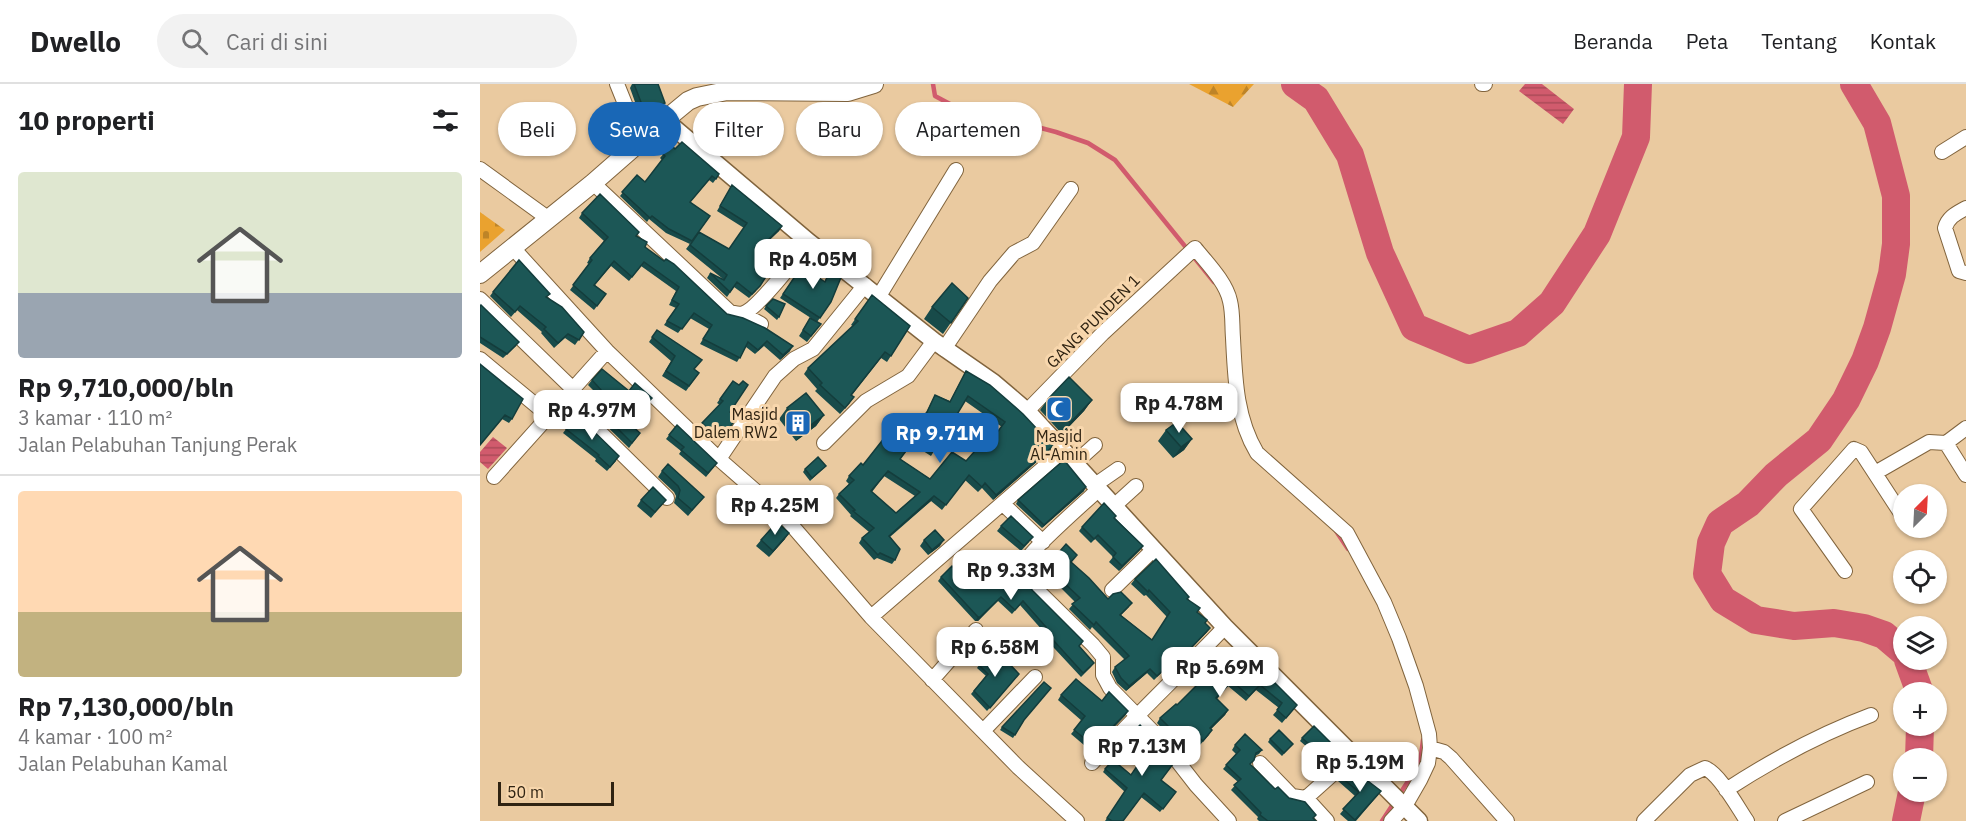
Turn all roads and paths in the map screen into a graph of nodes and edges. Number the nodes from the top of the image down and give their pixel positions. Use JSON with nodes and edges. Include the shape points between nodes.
{"nodes":[{"id":1,"x":618,"y":84,"type":"edge"},
{"id":2,"x":874,"y":84,"type":"edge"},
{"id":3,"x":625,"y":102,"type":"edge"},
{"id":4,"x":681,"y":107,"type":"edge"},
{"id":5,"x":681,"y":134,"type":"edge"},
{"id":6,"x":1966,"y":137,"type":"edge"},
{"id":7,"x":1942,"y":152,"type":"dead end"},
{"id":8,"x":623,"y":156,"type":"edge"},
{"id":9,"x":480,"y":169,"type":"edge"},
{"id":10,"x":956,"y":171,"type":"dead end"},
{"id":11,"x":592,"y":183,"type":"junction"},
{"id":12,"x":1071,"y":189,"type":"dead end"},
{"id":13,"x":1966,"y":208,"type":"edge"},
{"id":14,"x":549,"y":219,"type":"junction"},
{"id":15,"x":809,"y":242,"type":"junction"},
{"id":16,"x":513,"y":248,"type":"junction"},
{"id":17,"x":1966,"y":273,"type":"edge"},
{"id":18,"x":480,"y":274,"type":"edge"},
{"id":19,"x":864,"y":285,"type":"junction"},
{"id":20,"x":879,"y":296,"type":"junction"},
{"id":21,"x":480,"y":299,"type":"edge"},
{"id":22,"x":743,"y":314,"type":"junction"},
{"id":23,"x":760,"y":324,"type":"edge"},
{"id":24,"x":939,"y":345,"type":"junction"},
{"id":25,"x":607,"y":351,"type":"junction"},
{"id":26,"x":480,"y":359,"type":"edge"},
{"id":27,"x":569,"y":393,"type":"junction"},
{"id":28,"x":1027,"y":411,"type":"junction"},
{"id":29,"x":549,"y":416,"type":"junction"},
{"id":30,"x":1966,"y":428,"type":"edge"},
{"id":31,"x":1946,"y":442,"type":"junction"},
{"id":32,"x":824,"y":443,"type":"dead end"},
{"id":33,"x":1095,"y":445,"type":"dead end"},
{"id":34,"x":1064,"y":450,"type":"junction"},
{"id":35,"x":719,"y":459,"type":"junction"},
{"id":36,"x":1075,"y":463,"type":"junction"},
{"id":37,"x":1118,"y":469,"type":"dead end"},
{"id":38,"x":1875,"y":473,"type":"junction"},
{"id":39,"x":1966,"y":475,"type":"edge"},
{"id":40,"x":494,"y":477,"type":"dead end"},
{"id":41,"x":1136,"y":486,"type":"dead end"},
{"id":42,"x":1096,"y":488,"type":"junction"},
{"id":43,"x":667,"y":498,"type":"edge"},
{"id":44,"x":1893,"y":501,"type":"edge"},
{"id":45,"x":1004,"y":504,"type":"junction"},
{"id":46,"x":1114,"y":506,"type":"junction"},
{"id":47,"x":1043,"y":542,"type":"junction"},
{"id":48,"x":1153,"y":550,"type":"junction"},
{"id":49,"x":1845,"y":571,"type":"dead end"},
{"id":50,"x":1112,"y":590,"type":"dead end"},
{"id":51,"x":872,"y":617,"type":"junction"},
{"id":52,"x":1226,"y":627,"type":"junction"},
{"id":53,"x":976,"y":630,"type":"dead end"},
{"id":54,"x":1035,"y":677,"type":"dead end"},
{"id":55,"x":932,"y":680,"type":"junction"},
{"id":56,"x":1136,"y":715,"type":"junction"},
{"id":57,"x":1871,"y":715,"type":"dead end"},
{"id":58,"x":983,"y":731,"type":"junction"},
{"id":59,"x":1430,"y":748,"type":"junction"},
{"id":60,"x":1354,"y":754,"type":"junction"},
{"id":61,"x":1260,"y":763,"type":"dead end"},
{"id":62,"x":1092,"y":764,"type":"dead end"},
{"id":63,"x":1867,"y":782,"type":"dead end"},
{"id":64,"x":1726,"y":790,"type":"junction"},
{"id":65,"x":1306,"y":798,"type":"junction"},
{"id":66,"x":1400,"y":801,"type":"junction"},
{"id":67,"x":1077,"y":821,"type":"edge"},
{"id":68,"x":1229,"y":821,"type":"edge"},
{"id":69,"x":1327,"y":821,"type":"edge"},
{"id":70,"x":1392,"y":821,"type":"edge"},
{"id":71,"x":1419,"y":821,"type":"edge"},
{"id":72,"x":1507,"y":821,"type":"edge"},
{"id":73,"x":1644,"y":821,"type":"edge"},
{"id":74,"x":1747,"y":821,"type":"edge"},
{"id":75,"x":1785,"y":821,"type":"edge"}],
"edges":[{"from":1,"to":3,"type":"street"},
{"from":2,"to":4,"type":"main road","via":[[848,92],[717,91]]},
{"from":5,"to":15,"type":"street"},
{"from":6,"to":7,"type":"street"},
{"from":8,"to":11,"type":"main road"},
{"from":9,"to":14,"type":"street"},
{"from":10,"to":20,"type":"street"},
{"from":11,"to":14,"type":"main road"},
{"from":11,"to":22,"type":"street","via":[[723,306]]},
{"from":12,"to":24,"type":"street","via":[[1033,243],[1014,253]]},
{"from":13,"to":17,"type":"street","via":[[1951,218],[1945,228],[1959,271]]},
{"from":14,"to":16,"type":"main road"},
{"from":15,"to":19,"type":"street"},
{"from":15,"to":22,"type":"street"},
{"from":16,"to":18,"type":"main road"},
{"from":16,"to":25,"type":"street"},
{"from":19,"to":20,"type":"street"},
{"from":19,"to":35,"type":"street","via":[[813,349],[775,376]]},
{"from":20,"to":24,"type":"street"},
{"from":21,"to":27,"type":"street"},
{"from":22,"to":23,"type":"street"},
{"from":24,"to":28,"type":"street"},
{"from":24,"to":32,"type":"street","via":[[908,376],[866,401]]},
{"from":25,"to":27,"type":"street"},
{"from":25,"to":35,"type":"street"},
{"from":26,"to":29,"type":"street"},
{"from":27,"to":29,"type":"street"},
{"from":27,"to":43,"type":"street"},
{"from":28,"to":34,"type":"street"},
{"from":28,"to":59,"type":"street","name":"GANG PUNDEN 1","via":[[1103,333],[1195,248],[1230,300],[1236,392],[1252,445],[1347,532],[1400,638]]},
{"from":29,"to":40,"type":"street"},
{"from":30,"to":31,"type":"street"},
{"from":31,"to":38,"type":"street","via":[[1929,442]]},
{"from":31,"to":39,"type":"street"},
{"from":33,"to":36,"type":"street"},
{"from":34,"to":36,"type":"street"},
{"from":34,"to":45,"type":"street"},
{"from":35,"to":51,"type":"street","via":[[782,514]]},
{"from":36,"to":42,"type":"street"},
{"from":37,"to":42,"type":"street"},
{"from":38,"to":44,"type":"street"},
{"from":38,"to":49,"type":"street","via":[[1861,452],[1854,449],[1801,509]]},
{"from":41,"to":46,"type":"street"},
{"from":42,"to":46,"type":"street"},
{"from":42,"to":47,"type":"street"},
{"from":45,"to":47,"type":"street"},
{"from":45,"to":51,"type":"street"},
{"from":46,"to":48,"type":"street"},
{"from":47,"to":56,"type":"street","via":[[1022,563],[1022,572],[1103,657],[1105,680]]},
{"from":48,"to":50,"type":"street"},
{"from":48,"to":52,"type":"street"},
{"from":51,"to":55,"type":"street"},
{"from":52,"to":56,"type":"street"},
{"from":52,"to":60,"type":"street"},
{"from":53,"to":55,"type":"street"},
{"from":54,"to":58,"type":"street"},
{"from":55,"to":58,"type":"street"},
{"from":56,"to":62,"type":"street"},
{"from":56,"to":68,"type":"street"},
{"from":57,"to":64,"type":"street","via":[[1764,765]]},
{"from":58,"to":67,"type":"street"},
{"from":59,"to":66,"type":"street","via":[[1428,764]]},
{"from":59,"to":72,"type":"street","via":[[1451,758]]},
{"from":60,"to":65,"type":"street"},
{"from":60,"to":66,"type":"street"},
{"from":61,"to":65,"type":"street","via":[[1292,796]]},
{"from":63,"to":75,"type":"street"},
{"from":64,"to":73,"type":"street","via":[[1710,770],[1701,768]]},
{"from":64,"to":74,"type":"street"},
{"from":65,"to":69,"type":"street"},
{"from":66,"to":70,"type":"street"},
{"from":66,"to":71,"type":"street"}]}
